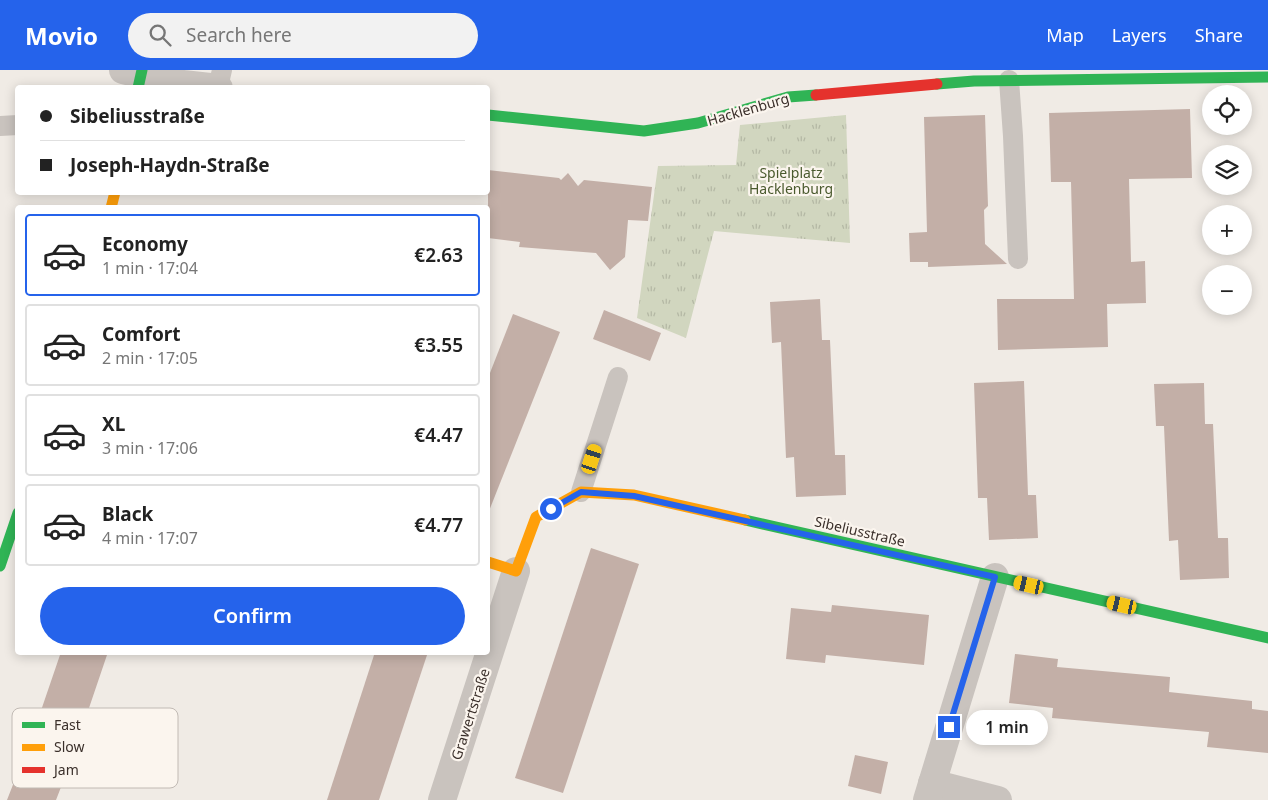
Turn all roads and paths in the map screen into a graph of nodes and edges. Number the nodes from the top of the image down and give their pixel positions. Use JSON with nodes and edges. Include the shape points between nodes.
{"nodes":[{"id":1,"x":222,"y":70,"type":"edge"},
{"id":2,"x":136,"y":75,"type":"edge"},
{"id":3,"x":974,"y":75,"type":"edge"},
{"id":4,"x":1268,"y":77,"type":"edge"},
{"id":5,"x":1009,"y":80,"type":"junction"},
{"id":6,"x":195,"y":85,"type":"edge"},
{"id":7,"x":219,"y":85,"type":"edge"},
{"id":8,"x":490,"y":115,"type":"edge"},
{"id":9,"x":15,"y":125,"type":"edge"},
{"id":10,"x":0,"y":126,"type":"edge"},
{"id":11,"x":1018,"y":258,"type":"dead end"},
{"id":12,"x":618,"y":377,"type":"dead end"},
{"id":13,"x":581,"y":492,"type":"junction"},
{"id":14,"x":15,"y":522,"type":"edge"},
{"id":15,"x":490,"y":563,"type":"edge"},
{"id":16,"x":0,"y":566,"type":"edge"},
{"id":17,"x":516,"y":571,"type":"junction"},
{"id":18,"x":995,"y":577,"type":"junction"},
{"id":19,"x":1268,"y":638,"type":"edge"},
{"id":20,"x":490,"y":651,"type":"edge"},
{"id":21,"x":489,"y":655,"type":"edge"},
{"id":22,"x":929,"y":792,"type":"edge"},
{"id":23,"x":442,"y":800,"type":"edge"},
{"id":24,"x":998,"y":800,"type":"edge"}],
"edges":[{"from":1,"to":7,"type":"lane"},
{"from":2,"to":6,"type":"street"},
{"from":3,"to":5,"type":"street","name":"Hacklenburg"},
{"from":3,"to":8,"type":"street","name":"Hacklenburg","via":[[788,97],[698,123],[644,131]]},
{"from":4,"to":5,"type":"street","name":"Hacklenburg"},
{"from":5,"to":11,"type":"lane"},
{"from":9,"to":10,"type":"lane"},
{"from":12,"to":13,"type":"lane"},
{"from":13,"to":17,"type":"street","via":[[536,517]]},
{"from":13,"to":18,"type":"street","name":"Sibeliusstraße","via":[[634,496]]},
{"from":14,"to":16,"type":"street"},
{"from":15,"to":17,"type":"street"},
{"from":17,"to":20,"type":"street","name":"Grawertstraße"},
{"from":18,"to":19,"type":"street","name":"Sibeliusstraße"},
{"from":18,"to":22,"type":"street"},
{"from":21,"to":23,"type":"street","name":"Grawertstraße"},
{"from":22,"to":24,"type":"street"}]}
